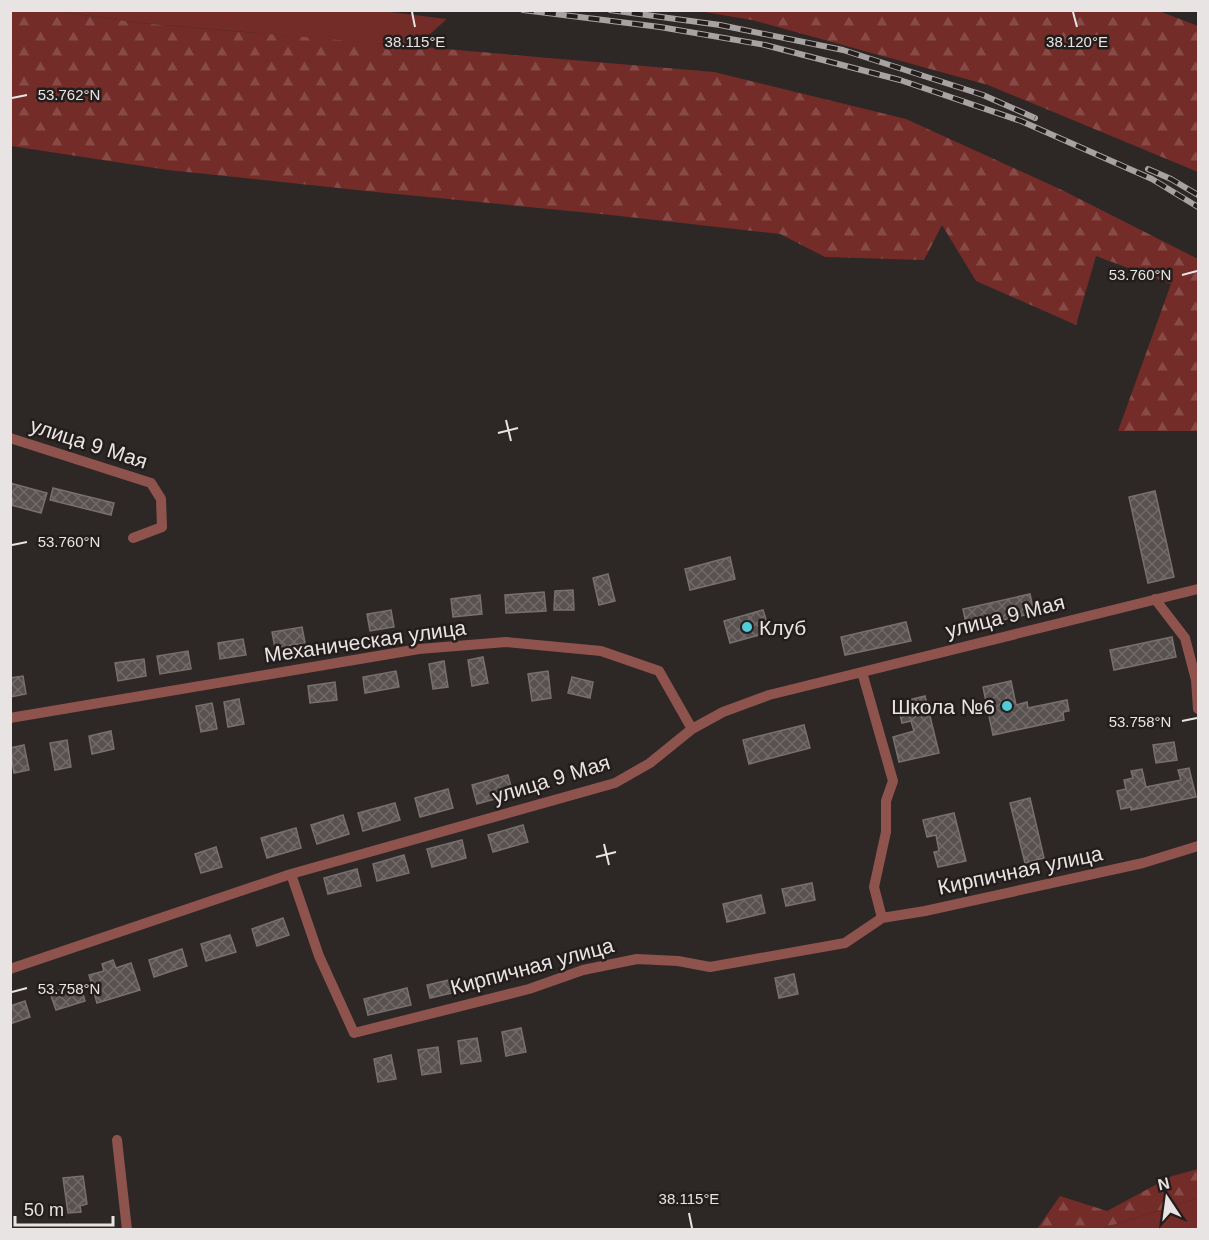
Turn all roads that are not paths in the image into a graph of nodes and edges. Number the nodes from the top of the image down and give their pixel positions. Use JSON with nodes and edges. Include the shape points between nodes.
{"nodes":[{"id":1,"x":10,"y":438,"type":"edge"},
{"id":2,"x":133,"y":538,"type":"dead end"},
{"id":3,"x":1198,"y":589,"type":"edge"},
{"id":4,"x":1155,"y":599,"type":"junction"},
{"id":5,"x":862,"y":672,"type":"junction"},
{"id":6,"x":1198,"y":710,"type":"edge"},
{"id":7,"x":10,"y":718,"type":"edge"},
{"id":8,"x":692,"y":729,"type":"junction"},
{"id":9,"x":1198,"y":846,"type":"edge"},
{"id":10,"x":291,"y":874,"type":"junction"},
{"id":11,"x":882,"y":918,"type":"junction"},
{"id":12,"x":10,"y":969,"type":"edge"},
{"id":13,"x":117,"y":1140,"type":"dead end"},
{"id":14,"x":127,"y":1230,"type":"edge"}],
"edges":[{"from":1,"to":2,"type":"street","name":"улица 9 Мая","via":[[151,483],[161,499],[162,527]]},
{"from":3,"to":4,"type":"street","name":"улица 9 Мая"},
{"from":4,"to":5,"type":"street","name":"улица 9 Мая"},
{"from":4,"to":6,"type":"street","via":[[1185,638],[1196,680]]},
{"from":5,"to":8,"type":"street","name":"улица 9 Мая","via":[[769,695],[723,712]]},
{"from":5,"to":11,"type":"street","via":[[893,781],[886,801],[886,832],[874,887]]},
{"from":7,"to":8,"type":"street","name":"Механическая улица","via":[[419,649],[506,642],[601,651],[659,671]]},
{"from":8,"to":10,"type":"street","name":"улица 9 Мая","via":[[650,763],[615,783]]},
{"from":9,"to":11,"type":"street","name":"Кирпичная улица","via":[[1143,863]]},
{"from":10,"to":11,"type":"street","name":"Кирпичная улица","via":[[319,956],[354,1033],[529,989],[583,970],[637,959],[710,967],[845,943]]},
{"from":10,"to":12,"type":"street","name":"улица 9 Мая"},
{"from":13,"to":14,"type":"street"}]}
